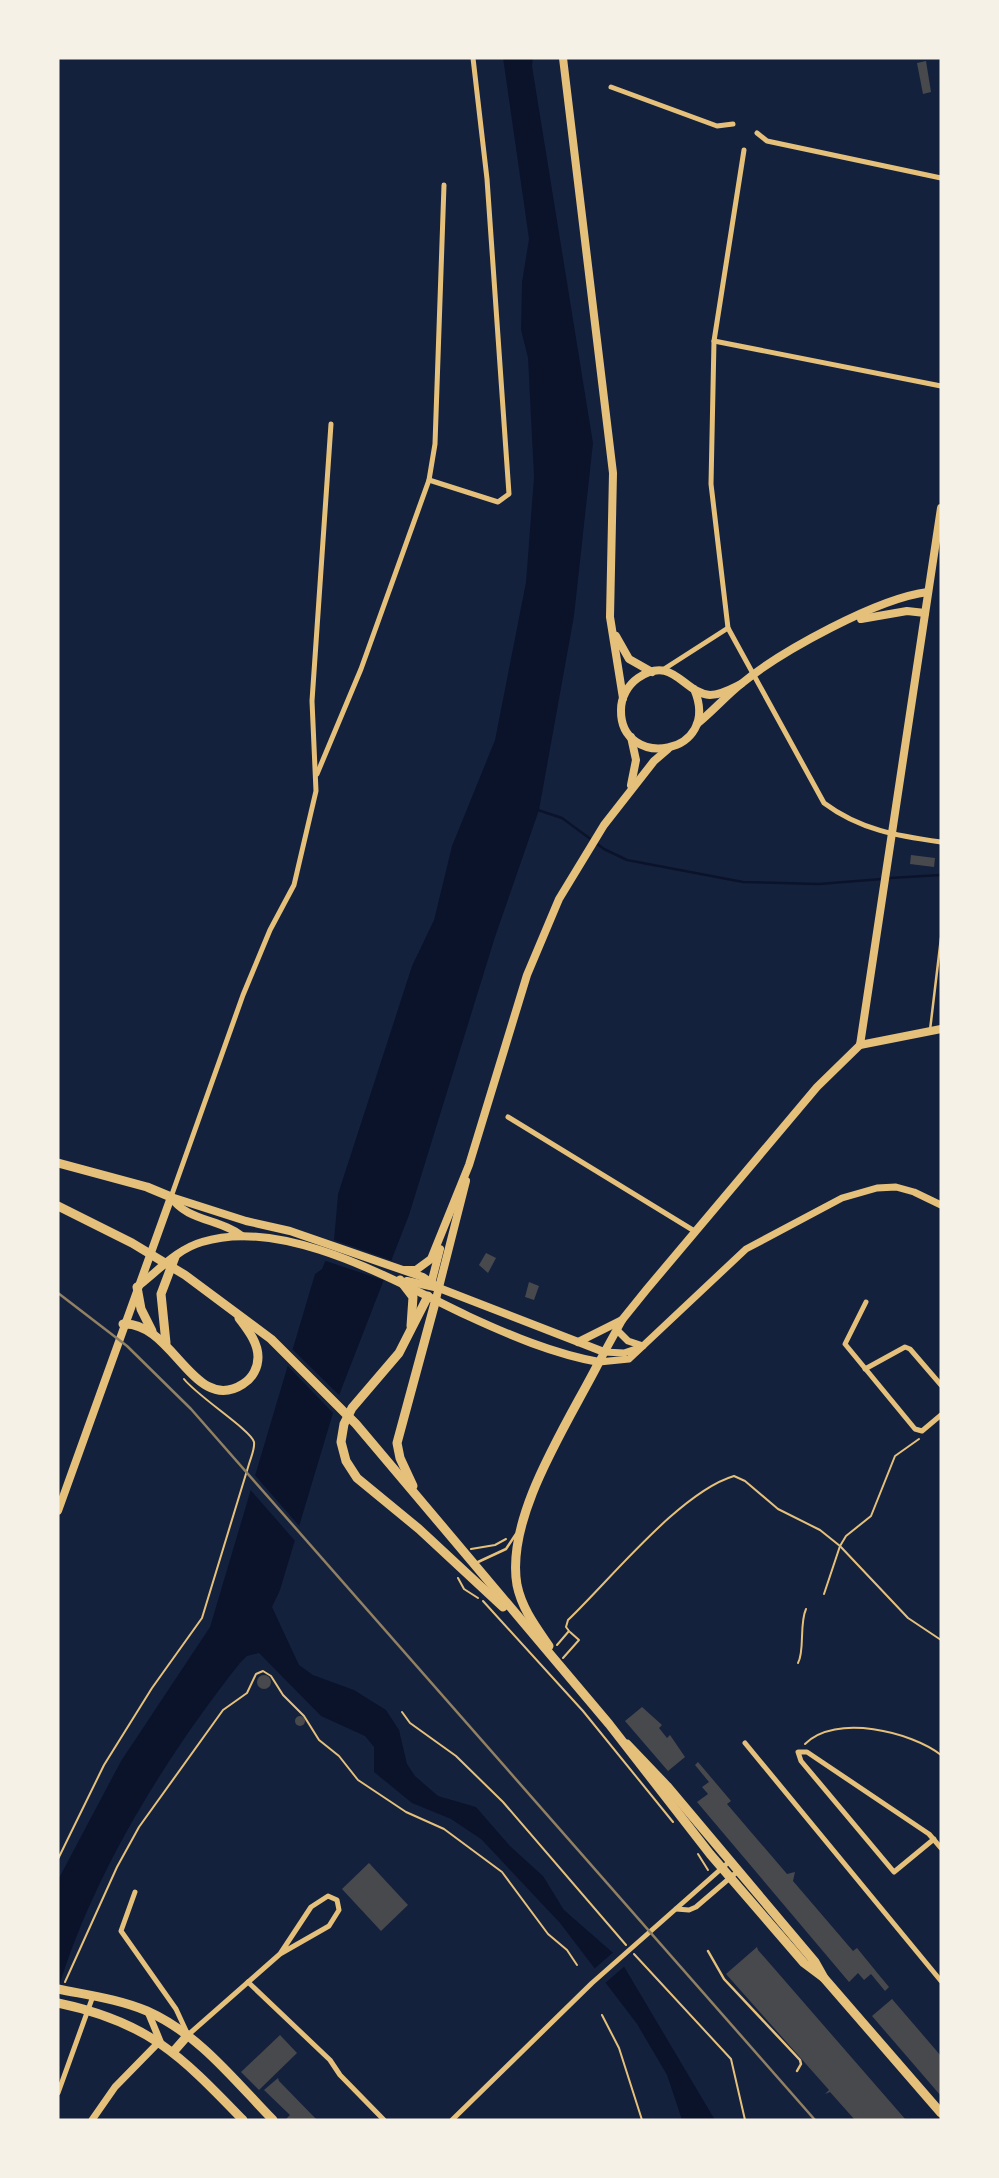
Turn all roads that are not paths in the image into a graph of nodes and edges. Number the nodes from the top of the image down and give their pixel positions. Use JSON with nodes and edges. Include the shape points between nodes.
{"nodes":[{"id":1,"x":473,"y":58,"type":"edge"},
{"id":2,"x":563,"y":58,"type":"edge"},
{"id":3,"x":611,"y":87,"type":"dead end"},
{"id":4,"x":733,"y":124,"type":"dead end"},
{"id":5,"x":757,"y":133,"type":"dead end"},
{"id":6,"x":744,"y":150,"type":"dead end"},
{"id":7,"x":941,"y":178,"type":"edge"},
{"id":8,"x":444,"y":185,"type":"dead end"},
{"id":9,"x":714,"y":341,"type":"junction"},
{"id":10,"x":941,"y":386,"type":"edge"},
{"id":11,"x":331,"y":424,"type":"dead end"},
{"id":12,"x":429,"y":480,"type":"junction"},
{"id":13,"x":941,"y":508,"type":"edge"},
{"id":14,"x":928,"y":592,"type":"junction"},
{"id":15,"x":925,"y":614,"type":"junction"},
{"id":16,"x":848,"y":622,"type":"junction"},
{"id":17,"x":611,"y":626,"type":"junction"},
{"id":18,"x":728,"y":628,"type":"junction"},
{"id":19,"x":661,"y":671,"type":"junction"},
{"id":20,"x":652,"y":672,"type":"junction"},
{"id":21,"x":741,"y":684,"type":"junction"},
{"id":22,"x":694,"y":689,"type":"junction"},
{"id":23,"x":623,"y":698,"type":"junction"},
{"id":24,"x":697,"y":724,"type":"junction"},
{"id":25,"x":631,"y":737,"type":"junction"},
{"id":26,"x":668,"y":749,"type":"junction"},
{"id":27,"x":316,"y":777,"type":"junction"},
{"id":28,"x":628,"y":794,"type":"junction"},
{"id":29,"x":892,"y":835,"type":"junction"},
{"id":30,"x":941,"y":842,"type":"edge"},
{"id":31,"x":941,"y":938,"type":"edge"},
{"id":32,"x":941,"y":1029,"type":"edge"},
{"id":33,"x":930,"y":1030,"type":"junction"},
{"id":34,"x":860,"y":1045,"type":"junction"},
{"id":35,"x":508,"y":1117,"type":"dead end"},
{"id":36,"x":58,"y":1163,"type":"edge"},
{"id":37,"x":469,"y":1165,"type":"junction"},
{"id":38,"x":171,"y":1197,"type":"junction"},
{"id":39,"x":941,"y":1205,"type":"edge"},
{"id":40,"x":58,"y":1206,"type":"edge"},
{"id":41,"x":450,"y":1209,"type":"junction"},
{"id":42,"x":696,"y":1232,"type":"junction"},
{"id":43,"x":242,"y":1236,"type":"junction"},
{"id":44,"x":175,"y":1257,"type":"junction"},
{"id":45,"x":403,"y":1275,"type":"junction"},
{"id":46,"x":137,"y":1287,"type":"junction"},
{"id":47,"x":433,"y":1290,"type":"junction"},
{"id":48,"x":866,"y":1302,"type":"dead end"},
{"id":49,"x":234,"y":1311,"type":"junction"},
{"id":50,"x":622,"y":1320,"type":"junction"},
{"id":51,"x":123,"y":1324,"type":"junction"},
{"id":52,"x":617,"y":1330,"type":"junction"},
{"id":53,"x":153,"y":1332,"type":"junction"},
{"id":54,"x":410,"y":1333,"type":"junction"},
{"id":55,"x":578,"y":1342,"type":"junction"},
{"id":56,"x":166,"y":1343,"type":"junction"},
{"id":57,"x":643,"y":1346,"type":"junction"},
{"id":58,"x":604,"y":1352,"type":"junction"},
{"id":59,"x":598,"y":1362,"type":"junction"},
{"id":60,"x":865,"y":1369,"type":"junction"},
{"id":61,"x":941,"y":1385,"type":"edge"},
{"id":62,"x":941,"y":1415,"type":"edge"},
{"id":63,"x":418,"y":1497,"type":"junction"},
{"id":64,"x":58,"y":1511,"type":"edge"},
{"id":65,"x":518,"y":1531,"type":"junction"},
{"id":66,"x":474,"y":1564,"type":"junction"},
{"id":67,"x":532,"y":1634,"type":"junction"},
{"id":68,"x":572,"y":1680,"type":"junction"},
{"id":69,"x":745,"y":1743,"type":"dead end"},
{"id":70,"x":934,"y":1839,"type":"junction"},
{"id":71,"x":941,"y":1848,"type":"edge"},
{"id":72,"x":726,"y":1865,"type":"junction"},
{"id":73,"x":734,"y":1875,"type":"junction"},
{"id":74,"x":135,"y":1892,"type":"dead end"},
{"id":75,"x":677,"y":1909,"type":"junction"},
{"id":76,"x":708,"y":1951,"type":"dead end"},
{"id":77,"x":280,"y":1954,"type":"junction"},
{"id":78,"x":941,"y":1981,"type":"edge"},
{"id":79,"x":248,"y":1982,"type":"junction"},
{"id":80,"x":58,"y":1989,"type":"edge"},
{"id":81,"x":93,"y":1996,"type":"junction"},
{"id":82,"x":62,"y":2004,"type":"edge"},
{"id":83,"x":90,"y":2011,"type":"junction"},
{"id":84,"x":148,"y":2012,"type":"junction"},
{"id":85,"x":188,"y":2035,"type":"junction"},
{"id":86,"x":160,"y":2041,"type":"junction"},
{"id":87,"x":174,"y":2051,"type":"junction"},
{"id":88,"x":797,"y":2071,"type":"dead end"},
{"id":89,"x":58,"y":2092,"type":"edge"},
{"id":90,"x":941,"y":2112,"type":"edge"},
{"id":91,"x":92,"y":2120,"type":"edge"},
{"id":92,"x":243,"y":2120,"type":"edge"},
{"id":93,"x":273,"y":2120,"type":"edge"},
{"id":94,"x":384,"y":2120,"type":"edge"},
{"id":95,"x":452,"y":2120,"type":"edge"}],
"edges":[{"from":1,"to":12,"type":"street","via":[[487,179],[509,494],[498,502]]},
{"from":2,"to":17,"type":"main road","via":[[613,473]]},
{"from":3,"to":4,"type":"street","via":[[717,126]]},
{"from":5,"to":7,"type":"street","via":[[767,141]]},
{"from":6,"to":9,"type":"street"},
{"from":8,"to":12,"type":"street","via":[[435,444]]},
{"from":9,"to":10,"type":"street"},
{"from":9,"to":18,"type":"street","via":[[711,484]]},
{"from":11,"to":27,"type":"street","via":[[312,701]]},
{"from":12,"to":27,"type":"street"},
{"from":13,"to":14,"type":"main road"},
{"from":14,"to":15,"type":"main road"},
{"from":14,"to":16,"type":"main road","via":[[887,603]]},
{"from":15,"to":16,"type":"main road","via":[[892,612]]},
{"from":15,"to":29,"type":"main road"},
{"from":16,"to":21,"type":"main road","via":[[781,656]]},
{"from":17,"to":20,"type":"main road","via":[[624,654]]},
{"from":17,"to":23,"type":"main road"},
{"from":18,"to":19,"type":"street"},
{"from":18,"to":29,"type":"street","via":[[819,797],[849,820]]},
{"from":19,"to":20,"type":"main road"},
{"from":19,"to":22,"type":"main road","via":[[680,676]]},
{"from":20,"to":23,"type":"main road","via":[[639,677]]},
{"from":21,"to":22,"type":"main road","via":[[711,695]]},
{"from":21,"to":24,"type":"main road"},
{"from":22,"to":24,"type":"main road","via":[[699,700]]},
{"from":23,"to":25,"type":"main road","via":[[622,719]]},
{"from":24,"to":26,"type":"main road","via":[[680,744]]},
{"from":25,"to":26,"type":"main road","via":[[654,749]]},
{"from":25,"to":28,"type":"main road","via":[[635,773]]},
{"from":26,"to":28,"type":"main road"},
{"from":27,"to":38,"type":"street","via":[[294,885],[243,995]]},
{"from":28,"to":37,"type":"main road","via":[[559,899],[527,975]]},
{"from":29,"to":30,"type":"street"},
{"from":29,"to":34,"type":"main road"},
{"from":31,"to":33,"type":"lane"},
{"from":32,"to":33,"type":"main road"},
{"from":33,"to":34,"type":"main road"},
{"from":34,"to":42,"type":"main road","via":[[817,1087]]},
{"from":35,"to":42,"type":"street"},
{"from":36,"to":38,"type":"main road"},
{"from":37,"to":41,"type":"main road"},
{"from":37,"to":47,"type":"main road","via":[[460,1213]]},
{"from":38,"to":43,"type":"main road","via":[[184,1210]]},
{"from":38,"to":45,"type":"main road","via":[[391,1265]]},
{"from":38,"to":46,"type":"main road"},
{"from":39,"to":57,"type":"street","via":[[896,1187],[842,1198],[746,1249]]},
{"from":40,"to":49,"type":"main road","via":[[132,1243]]},
{"from":41,"to":45,"type":"main road","via":[[431,1259]]},
{"from":41,"to":47,"type":"main road"},
{"from":42,"to":50,"type":"main road"},
{"from":43,"to":44,"type":"main road","via":[[202,1241]]},
{"from":43,"to":45,"type":"main road","via":[[281,1240],[388,1275]]},
{"from":44,"to":46,"type":"main road"},
{"from":44,"to":56,"type":"main road","via":[[161,1294]]},
{"from":45,"to":47,"type":"main road"},
{"from":45,"to":47,"type":"main road"},
{"from":45,"to":54,"type":"main road","via":[[414,1297]]},
{"from":46,"to":51,"type":"main road"},
{"from":46,"to":53,"type":"main road","via":[[141,1309]]},
{"from":47,"to":54,"type":"main road"},
{"from":47,"to":55,"type":"main road"},
{"from":47,"to":59,"type":"main road","via":[[498,1329]]},
{"from":47,"to":63,"type":"main road","via":[[397,1443]]},
{"from":48,"to":60,"type":"street","via":[[845,1344]]},
{"from":49,"to":56,"type":"main road","via":[[258,1357],[253,1374],[237,1388],[224,1390],[202,1383]]},
{"from":49,"to":63,"type":"main road","via":[[271,1339],[356,1424]]},
{"from":50,"to":52,"type":"main road"},
{"from":50,"to":55,"type":"main road"},
{"from":51,"to":53,"type":"main road"},
{"from":51,"to":64,"type":"main road"},
{"from":52,"to":57,"type":"street","via":[[628,1341]]},
{"from":52,"to":58,"type":"main road"},
{"from":53,"to":56,"type":"main road"},
{"from":54,"to":67,"type":"main road","via":[[386,1371],[352,1408],[341,1442],[346,1461],[357,1478]]},
{"from":55,"to":58,"type":"main road"},
{"from":57,"to":58,"type":"street","via":[[624,1353]]},
{"from":57,"to":59,"type":"street","via":[[629,1359]]},
{"from":58,"to":59,"type":"main road"},
{"from":59,"to":65,"type":"main road"},
{"from":60,"to":61,"type":"street","via":[[905,1346]]},
{"from":60,"to":62,"type":"street","via":[[915,1429],[922,1431]]},
{"from":63,"to":66,"type":"main road"},
{"from":65,"to":66,"type":"lane","via":[[506,1549]]},
{"from":65,"to":68,"type":"main road","via":[[520,1598]]},
{"from":66,"to":67,"type":"main road"},
{"from":67,"to":68,"type":"main road"},
{"from":68,"to":72,"type":"main road","via":[[633,1759]]},
{"from":69,"to":78,"type":"street"},
{"from":70,"to":70,"type":"street","via":[[800,1750],[798,1752],[894,1872]]},
{"from":70,"to":71,"type":"street"},
{"from":72,"to":73,"type":"main road"},
{"from":72,"to":75,"type":"street"},
{"from":73,"to":75,"type":"street","via":[[696,1907]]},
{"from":73,"to":90,"type":"main road","via":[[815,1962]]},
{"from":74,"to":85,"type":"street","via":[[121,1931],[176,2009]]},
{"from":75,"to":95,"type":"street","via":[[592,1983]]},
{"from":76,"to":88,"type":"lane","via":[[726,1981],[800,2060]]},
{"from":77,"to":77,"type":"street","via":[[329,1926],[340,1910],[337,1900],[328,1896],[313,1905]]},
{"from":77,"to":79,"type":"street"},
{"from":79,"to":85,"type":"street"},
{"from":79,"to":94,"type":"street","via":[[330,2060]]},
{"from":80,"to":81,"type":"main road"},
{"from":81,"to":83,"type":"street"},
{"from":81,"to":84,"type":"main road"},
{"from":82,"to":83,"type":"main road"},
{"from":83,"to":86,"type":"main road"},
{"from":83,"to":89,"type":"street"},
{"from":84,"to":85,"type":"main road"},
{"from":84,"to":86,"type":"street"},
{"from":85,"to":87,"type":"main road"},
{"from":85,"to":93,"type":"main road"},
{"from":86,"to":87,"type":"main road"},
{"from":86,"to":91,"type":"street","via":[[115,2087]]},
{"from":87,"to":92,"type":"main road"}]}
